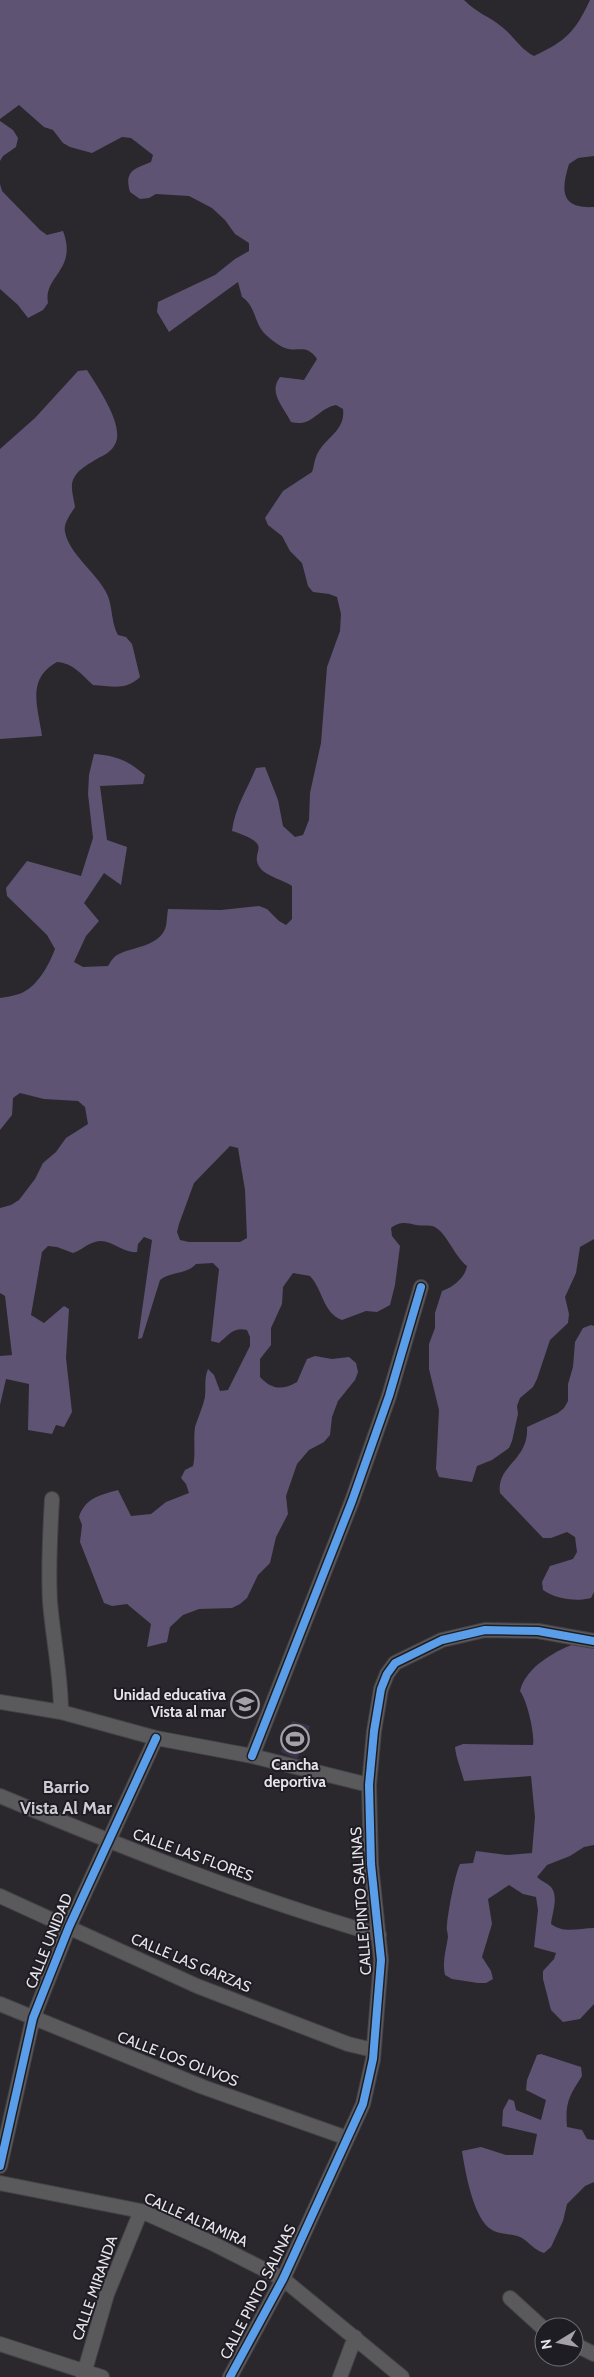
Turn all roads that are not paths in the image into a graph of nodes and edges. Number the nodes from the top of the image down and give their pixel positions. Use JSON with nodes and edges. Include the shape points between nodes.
{"nodes":[{"id":1,"x":421,"y":1287,"type":"dead end"},
{"id":2,"x":52,"y":1499,"type":"dead end"},
{"id":3,"x":594,"y":1641,"type":"edge"},
{"id":4,"x":0,"y":1702,"type":"edge"},
{"id":5,"x":61,"y":1712,"type":"junction"},
{"id":6,"x":156,"y":1738,"type":"junction"},
{"id":7,"x":252,"y":1756,"type":"junction"},
{"id":8,"x":369,"y":1784,"type":"junction"},
{"id":9,"x":0,"y":1796,"type":"edge"},
{"id":10,"x":107,"y":1841,"type":"junction"},
{"id":11,"x":0,"y":1896,"type":"edge"},
{"id":12,"x":69,"y":1927,"type":"junction"},
{"id":13,"x":379,"y":1935,"type":"junction"},
{"id":14,"x":0,"y":2004,"type":"edge"},
{"id":15,"x":33,"y":2018,"type":"junction"},
{"id":16,"x":373,"y":2050,"type":"junction"},
{"id":17,"x":347,"y":2138,"type":"junction"},
{"id":18,"x":0,"y":2166,"type":"edge"},
{"id":19,"x":0,"y":2183,"type":"edge"},
{"id":20,"x":141,"y":2210,"type":"junction"},
{"id":21,"x":283,"y":2278,"type":"junction"},
{"id":22,"x":510,"y":2298,"type":"dead end"},
{"id":23,"x":534,"y":2320,"type":"edge"},
{"id":24,"x":355,"y":2337,"type":"junction"},
{"id":25,"x":0,"y":2344,"type":"edge"},
{"id":26,"x":84,"y":2374,"type":"edge"},
{"id":27,"x":102,"y":2377,"type":"edge"},
{"id":28,"x":230,"y":2377,"type":"edge"},
{"id":29,"x":340,"y":2377,"type":"edge"},
{"id":30,"x":402,"y":2377,"type":"edge"}],
"edges":[{"from":1,"to":7,"type":"street","via":[[389,1396],[352,1501]]},
{"from":2,"to":5,"type":"street","via":[[48,1566],[61,1680]]},
{"from":3,"to":8,"type":"street","name":"CALLE PINTO SALINAS","via":[[538,1632],[486,1630],[442,1640],[395,1663],[381,1689]]},
{"from":4,"to":5,"type":"street"},
{"from":5,"to":6,"type":"street"},
{"from":6,"to":7,"type":"street"},
{"from":6,"to":10,"type":"street","name":"CALLE UNIDAD"},
{"from":7,"to":8,"type":"street"},
{"from":8,"to":13,"type":"street","name":"CALLE PINTO SALINAS","via":[[371,1864]]},
{"from":9,"to":10,"type":"street","name":"CALLE LAS FLORES"},
{"from":10,"to":12,"type":"street","name":"CALLE UNIDAD"},
{"from":10,"to":13,"type":"street","name":"CALLE LAS FLORES","via":[[316,1917]]},
{"from":11,"to":12,"type":"street","name":"CALLE LAS GARZAS"},
{"from":12,"to":15,"type":"street","name":"CALLE UNIDAD"},
{"from":12,"to":16,"type":"street","name":"CALLE LAS GARZAS","via":[[197,1986],[348,2044]]},
{"from":13,"to":16,"type":"street","name":"CALLE PINTO SALINAS","via":[[380,1977]]},
{"from":14,"to":15,"type":"street","name":"CALLE LOS OLIVOS"},
{"from":15,"to":17,"type":"street","name":"CALLE LOS OLIVOS","via":[[203,2087]]},
{"from":15,"to":18,"type":"street","name":"CALLE UNIDAD"},
{"from":16,"to":17,"type":"street","name":"CALLE PINTO SALINAS","via":[[363,2104]]},
{"from":17,"to":21,"type":"street","name":"CALLE PINTO SALINAS"},
{"from":19,"to":20,"type":"street","name":"CALLE ALTAMIRA"},
{"from":20,"to":21,"type":"street","name":"CALLE ALTAMIRA"},
{"from":20,"to":26,"type":"street","name":"CALLE MIRANDA","via":[[106,2294]]},
{"from":21,"to":24,"type":"street","name":"CALLE ALTAMIRA"},
{"from":21,"to":28,"type":"street","name":"CALLE PINTO SALINAS"},
{"from":22,"to":23,"type":"street"},
{"from":24,"to":29,"type":"street"},
{"from":24,"to":30,"type":"street","name":"CALLE ALTAMIRA"},
{"from":25,"to":26,"type":"street"},
{"from":26,"to":27,"type":"street"}]}
